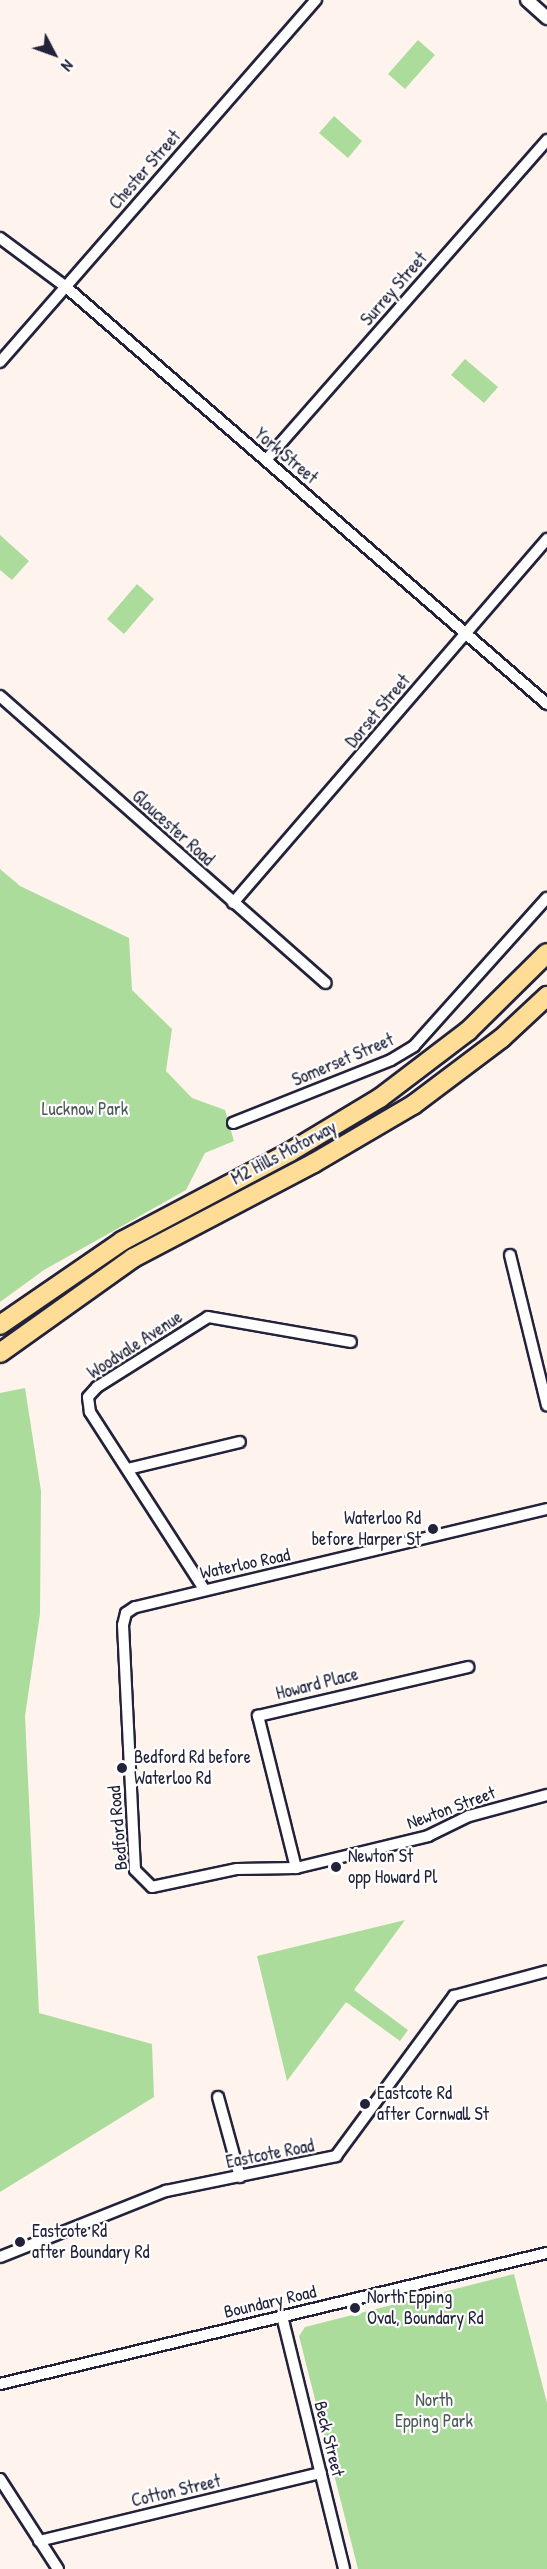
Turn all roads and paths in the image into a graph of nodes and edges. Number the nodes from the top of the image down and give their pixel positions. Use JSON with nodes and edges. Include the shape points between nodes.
{"nodes":[{"id":1,"x":316,"y":0,"type":"edge"},
{"id":2,"x":527,"y":0,"type":"edge"},
{"id":3,"x":547,"y":18,"type":"edge"},
{"id":4,"x":547,"y":140,"type":"edge"},
{"id":5,"x":0,"y":238,"type":"edge"},
{"id":6,"x":66,"y":287,"type":"junction"},
{"id":7,"x":0,"y":362,"type":"edge"},
{"id":8,"x":266,"y":460,"type":"junction"},
{"id":9,"x":547,"y":539,"type":"edge"},
{"id":10,"x":466,"y":633,"type":"junction"},
{"id":11,"x":0,"y":696,"type":"edge"},
{"id":12,"x":547,"y":704,"type":"edge"},
{"id":13,"x":547,"y":898,"type":"edge"},
{"id":14,"x":233,"y":903,"type":"junction"},
{"id":15,"x":547,"y":953,"type":"edge"},
{"id":16,"x":326,"y":983,"type":"dead end"},
{"id":17,"x":547,"y":996,"type":"edge"},
{"id":18,"x":233,"y":1123,"type":"dead end"},
{"id":19,"x":510,"y":1255,"type":"dead end"},
{"id":20,"x":0,"y":1325,"type":"edge"},
{"id":21,"x":351,"y":1342,"type":"dead end"},
{"id":22,"x":4,"y":1349,"type":"edge"},
{"id":23,"x":547,"y":1406,"type":"edge"},
{"id":24,"x":240,"y":1442,"type":"dead end"},
{"id":25,"x":128,"y":1469,"type":"junction"},
{"id":26,"x":547,"y":1509,"type":"edge"},
{"id":27,"x":204,"y":1589,"type":"junction"},
{"id":28,"x":126,"y":1613,"type":"joint"},
{"id":29,"x":468,"y":1667,"type":"dead end"},
{"id":30,"x":547,"y":1795,"type":"edge"},
{"id":31,"x":296,"y":1868,"type":"junction"},
{"id":32,"x":547,"y":1971,"type":"edge"},
{"id":33,"x":218,"y":2097,"type":"dead end"},
{"id":34,"x":240,"y":2177,"type":"junction"},
{"id":35,"x":547,"y":2253,"type":"edge"},
{"id":36,"x":0,"y":2257,"type":"edge"},
{"id":37,"x":282,"y":2316,"type":"junction"},
{"id":38,"x":0,"y":2384,"type":"edge"},
{"id":39,"x":321,"y":2473,"type":"junction"},
{"id":40,"x":0,"y":2479,"type":"edge"},
{"id":41,"x":39,"y":2541,"type":"junction"},
{"id":42,"x":58,"y":2569,"type":"edge"},
{"id":43,"x":344,"y":2569,"type":"edge"}],
"edges":[{"from":1,"to":6,"type":"street","name":"Chester Street"},
{"from":2,"to":3,"type":"street"},
{"from":4,"to":8,"type":"street","name":"Surrey Street"},
{"from":5,"to":6,"type":"street","name":"York Street"},
{"from":6,"to":7,"type":"street","name":"Chester Street"},
{"from":6,"to":8,"type":"street","name":"York Street"},
{"from":8,"to":10,"type":"street","name":"York Street"},
{"from":9,"to":10,"type":"street","name":"Dorset Street"},
{"from":10,"to":12,"type":"street","name":"York Street"},
{"from":10,"to":14,"type":"street","name":"Dorset Street"},
{"from":11,"to":14,"type":"street","name":"Gloucester Road"},
{"from":13,"to":18,"type":"street","name":"Somerset Street","via":[[414,1046],[391,1060]]},
{"from":14,"to":16,"type":"street","name":"Gloucester Road"},
{"from":15,"to":20,"type":"highway","name":"M2 Hills Motorway","via":[[468,1031],[380,1098],[291,1152],[122,1240]]},
{"from":17,"to":22,"type":"highway","name":"M2 Hills Motorway","via":[[502,1038],[413,1105],[133,1258]]},
{"from":19,"to":23,"type":"street"},
{"from":21,"to":25,"type":"street","name":"Woodvale Avenue","via":[[208,1317],[97,1387],[88,1397],[90,1412]]},
{"from":24,"to":25,"type":"street"},
{"from":25,"to":27,"type":"street","name":"Woodvale Avenue"},
{"from":26,"to":27,"type":"street","name":"Waterloo Road"},
{"from":27,"to":28,"type":"street","name":"Waterloo Road"},
{"from":28,"to":31,"type":"street","name":"Bedford Road","via":[[123,1625],[135,1870],[140,1880],[152,1887],[166,1887],[237,1869]]},
{"from":29,"to":31,"type":"street","name":"Howard Place","via":[[258,1716]]},
{"from":30,"to":31,"type":"street","name":"Newton Street","via":[[469,1816],[428,1836]]},
{"from":32,"to":34,"type":"street","name":"Eastcote Road","via":[[454,1996],[336,2156]]},
{"from":33,"to":34,"type":"street"},
{"from":34,"to":36,"type":"street","name":"Eastcote Road","via":[[166,2191]]},
{"from":35,"to":37,"type":"street","name":"Boundary Road"},
{"from":37,"to":38,"type":"street","name":"Boundary Road"},
{"from":37,"to":39,"type":"street","name":"Beck Street"},
{"from":39,"to":41,"type":"street","name":"Cotton Street"},
{"from":39,"to":43,"type":"street","name":"Beck Street"},
{"from":40,"to":41,"type":"street"},
{"from":41,"to":42,"type":"street"}]}
